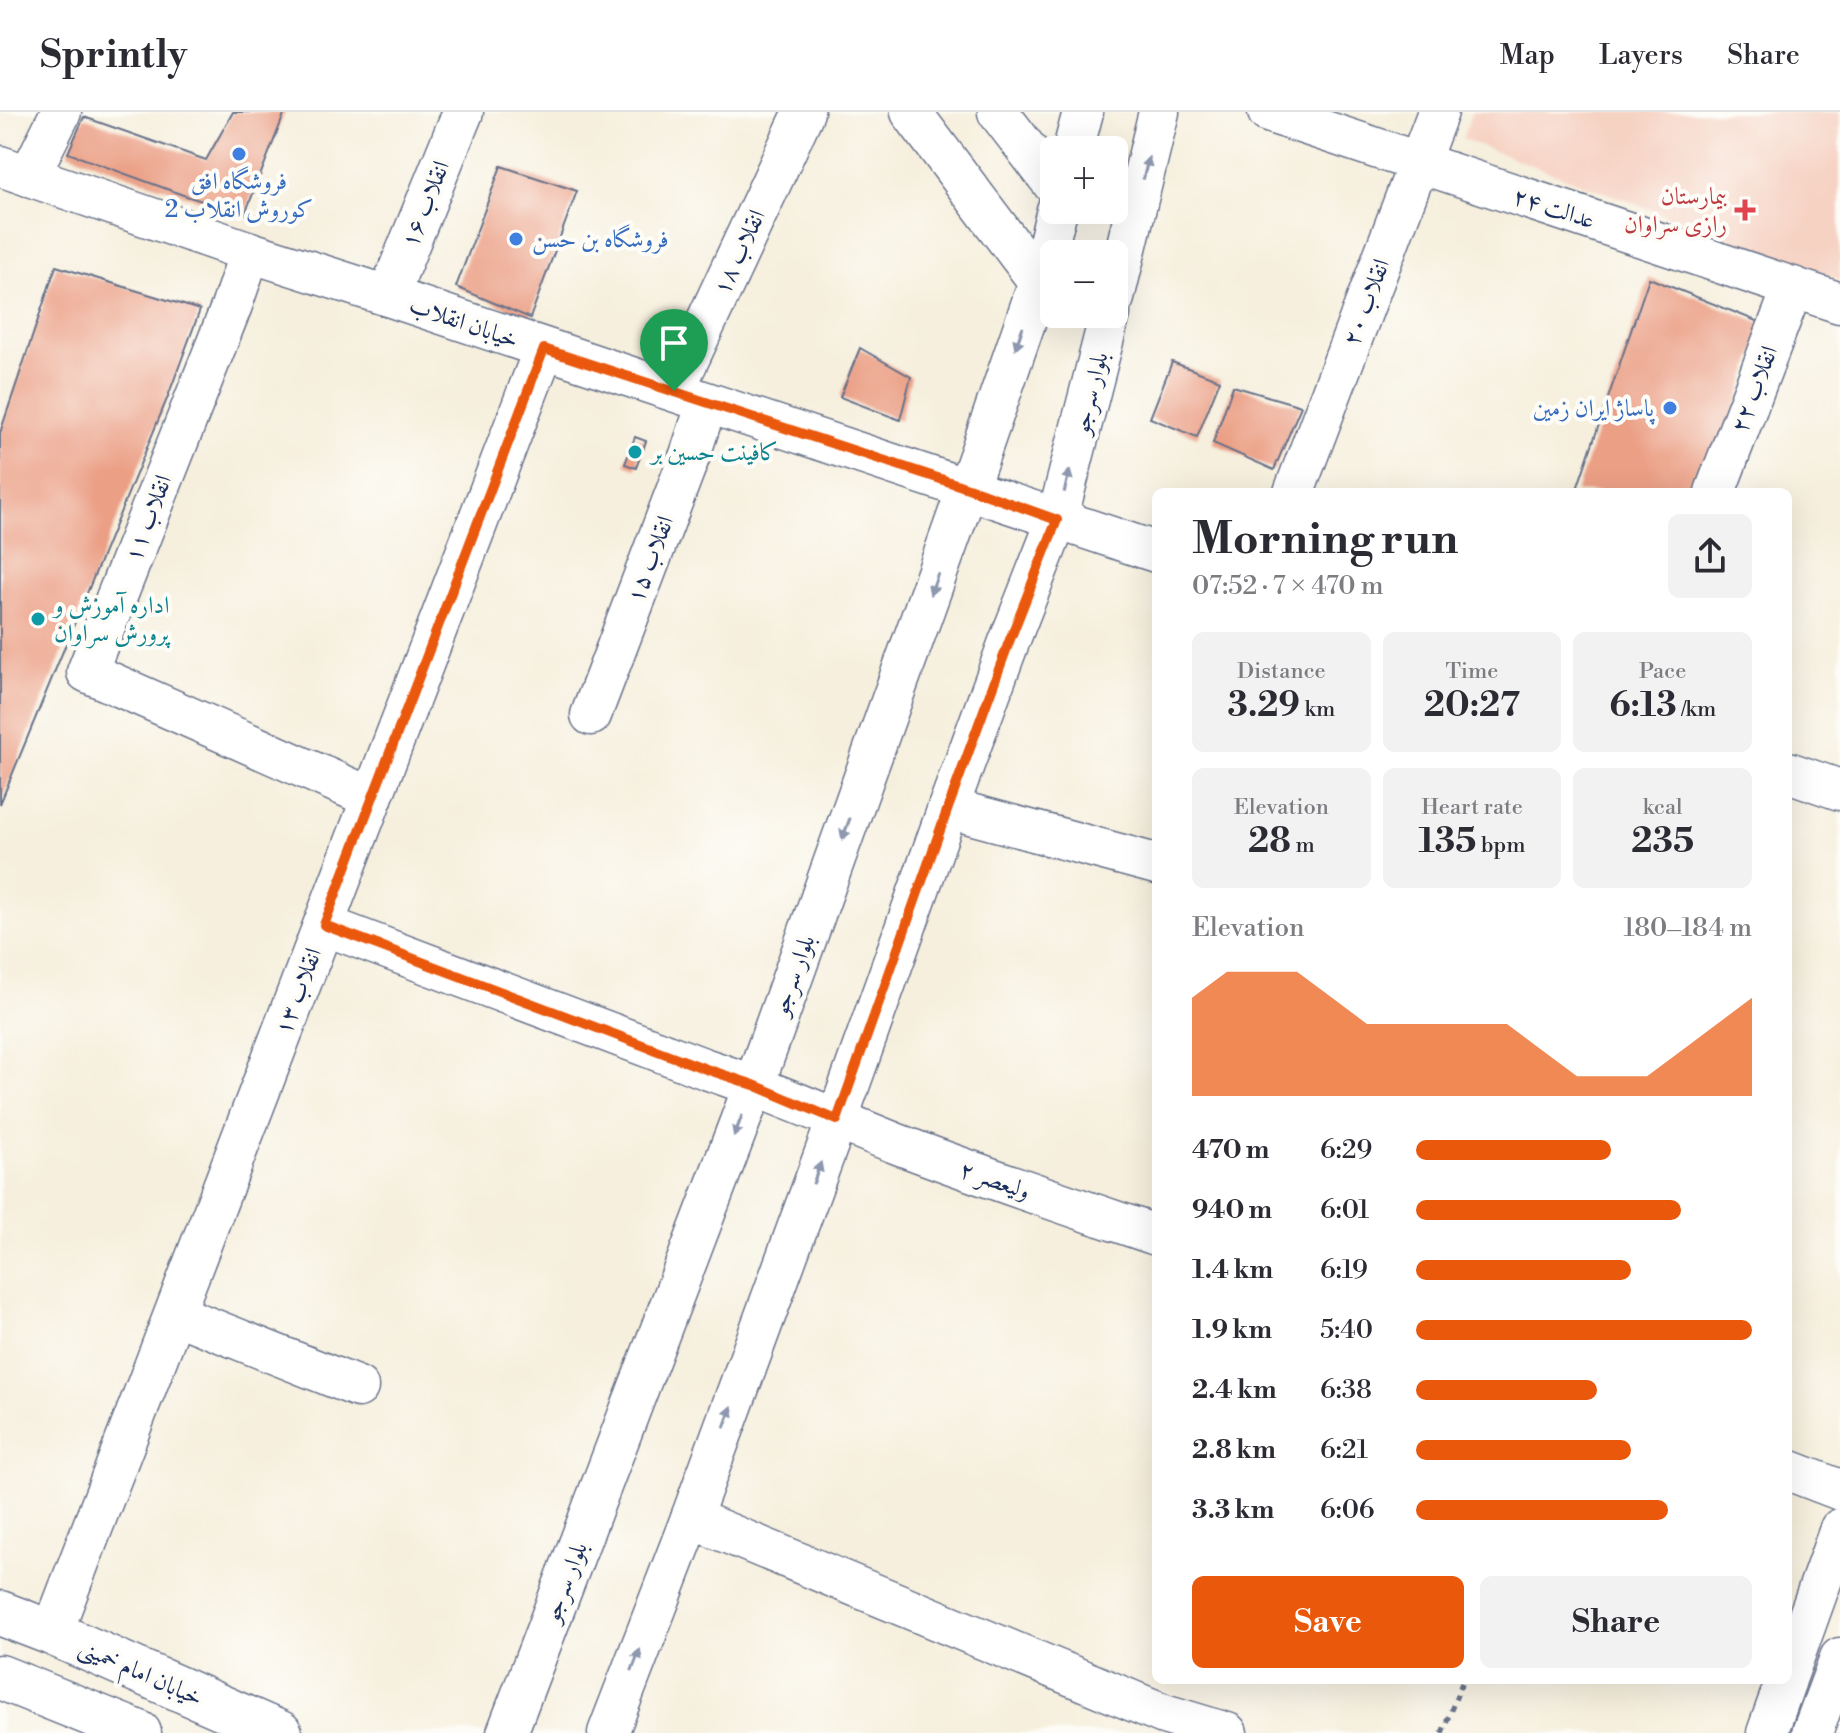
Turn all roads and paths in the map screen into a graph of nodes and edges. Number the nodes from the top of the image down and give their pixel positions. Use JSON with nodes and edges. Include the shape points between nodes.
{"nodes":[{"id":1,"x":61,"y":112,"type":"edge"},
{"id":2,"x":463,"y":112,"type":"edge"},
{"id":3,"x":804,"y":112,"type":"edge"},
{"id":4,"x":911,"y":112,"type":"edge"},
{"id":5,"x":998,"y":112,"type":"edge"},
{"id":6,"x":1083,"y":112,"type":"edge"},
{"id":7,"x":1159,"y":112,"type":"edge"},
{"id":8,"x":1268,"y":112,"type":"edge"},
{"id":9,"x":1438,"y":112,"type":"edge"},
{"id":10,"x":1077,"y":136,"type":"edge"},
{"id":11,"x":1418,"y":163,"type":"junction"},
{"id":12,"x":1040,"y":167,"type":"edge"},
{"id":13,"x":15,"y":171,"type":"edge"},
{"id":14,"x":1047,"y":240,"type":"edge"},
{"id":15,"x":1126,"y":240,"type":"edge"},
{"id":16,"x":250,"y":252,"type":"junction"},
{"id":17,"x":1793,"y":287,"type":"junction"},
{"id":18,"x":1040,"y":292,"type":"edge"},
{"id":19,"x":388,"y":296,"type":"junction"},
{"id":20,"x":1840,"y":303,"type":"edge"},
{"id":21,"x":1106,"y":328,"type":"edge"},
{"id":22,"x":544,"y":349,"type":"junction"},
{"id":23,"x":691,"y":397,"type":"junction"},
{"id":24,"x":968,"y":488,"type":"junction"},
{"id":25,"x":1296,"y":488,"type":"edge"},
{"id":26,"x":1717,"y":488,"type":"edge"},
{"id":27,"x":1057,"y":520,"type":"junction"},
{"id":28,"x":1152,"y":551,"type":"edge"},
{"id":29,"x":591,"y":715,"type":"dead end"},
{"id":30,"x":1792,"y":773,"type":"edge"},
{"id":31,"x":1840,"y":790,"type":"edge"},
{"id":32,"x":372,"y":798,"type":"junction"},
{"id":33,"x":948,"y":808,"type":"junction"},
{"id":34,"x":1152,"y":863,"type":"edge"},
{"id":35,"x":324,"y":925,"type":"junction"},
{"id":36,"x":754,"y":1085,"type":"junction"},
{"id":37,"x":837,"y":1120,"type":"junction"},
{"id":38,"x":1152,"y":1234,"type":"edge"},
{"id":39,"x":175,"y":1314,"type":"junction"},
{"id":40,"x":358,"y":1387,"type":"dead end"},
{"id":41,"x":1792,"y":1472,"type":"edge"},
{"id":42,"x":1840,"y":1490,"type":"edge"},
{"id":43,"x":691,"y":1518,"type":"junction"},
{"id":44,"x":1840,"y":1529,"type":"edge"},
{"id":45,"x":0,"y":1613,"type":"edge"},
{"id":46,"x":52,"y":1633,"type":"junction"},
{"id":47,"x":1840,"y":1658,"type":"edge"},
{"id":48,"x":1792,"y":1663,"type":"edge"},
{"id":49,"x":0,"y":1677,"type":"edge"},
{"id":50,"x":1461,"y":1684,"type":"edge"},
{"id":51,"x":1785,"y":1684,"type":"edge"},
{"id":52,"x":1170,"y":1697,"type":"edge"},
{"id":53,"x":139,"y":1733,"type":"edge"},
{"id":54,"x":280,"y":1733,"type":"edge"},
{"id":55,"x":507,"y":1733,"type":"edge"},
{"id":56,"x":608,"y":1733,"type":"edge"},
{"id":57,"x":1227,"y":1733,"type":"edge"},
{"id":58,"x":1442,"y":1733,"type":"edge"},
{"id":59,"x":1767,"y":1733,"type":"edge"},
{"id":60,"x":1812,"y":1733,"type":"edge"}],
"edges":[{"from":1,"to":13,"type":"street"},
{"from":2,"to":19,"type":"street","name":"انقلاب ۱۶"},
{"from":3,"to":23,"type":"street","name":"انقلاب ۱۸"},
{"from":4,"to":14,"type":"street"},
{"from":5,"to":12,"type":"street"},
{"from":6,"to":10,"type":"street"},
{"from":15,"to":7,"type":"street","one_way":true},
{"from":8,"to":11,"type":"street","name":"عدالت ۲۴"},
{"from":9,"to":11,"type":"street","name":"انقلاب ۲۰"},
{"from":11,"to":17,"type":"street","name":"عدالت ۲۴"},
{"from":11,"to":25,"type":"street","name":"انقلاب ۲۰"},
{"from":13,"to":16,"type":"street","name":"خیابان انقلاب"},
{"from":16,"to":19,"type":"street","name":"خیابان انقلاب"},
{"from":16,"to":32,"type":"street","name":"انقلاب ۱۱","via":[[87,672]]},
{"from":17,"to":20,"type":"street","name":"عدالت ۲۴"},
{"from":17,"to":26,"type":"street","name":"انقلاب ۲۲"},
{"from":18,"to":24,"type":"street","name":"بلوار سرجو","one_way":true},
{"from":19,"to":22,"type":"street","name":"خیابان انقلاب"},
{"from":27,"to":21,"type":"street","name":"بلوار سرجو","one_way":true},
{"from":22,"to":23,"type":"street","name":"خیابان انقلاب"},
{"from":22,"to":32,"type":"street","name":"انقلاب ۱۳"},
{"from":23,"to":24,"type":"street","name":"خیابان انقلاب"},
{"from":23,"to":29,"type":"street","name":"انقلاب ۱۵","via":[[690,455]]},
{"from":24,"to":27,"type":"street","name":"خیابان انقلاب"},
{"from":24,"to":36,"type":"street","name":"بلوار سرجو","one_way":true},
{"from":27,"to":28,"type":"street","name":"خیابان انقلاب"},
{"from":27,"to":33,"type":"street","name":"بلوار سرجو"},
{"from":30,"to":31,"type":"street"},
{"from":32,"to":35,"type":"street","name":"انقلاب ۱۳"},
{"from":33,"to":34,"type":"street"},
{"from":33,"to":37,"type":"street","name":"بلوار سرجو"},
{"from":35,"to":36,"type":"street","name":"ولیعصر ۲"},
{"from":35,"to":39,"type":"street","name":"انقلاب ۱۳"},
{"from":36,"to":37,"type":"street","name":"ولیعصر ۲"},
{"from":36,"to":55,"type":"street","name":"بلوار سرجو","one_way":true},
{"from":37,"to":38,"type":"street","name":"ولیعصر ۲"},
{"from":43,"to":37,"type":"street","name":"بلوار سرجو","one_way":true},
{"from":39,"to":40,"type":"street"},
{"from":39,"to":46,"type":"street","name":"انقلاب ۱۳"},
{"from":41,"to":42,"type":"street"},
{"from":43,"to":52,"type":"street"},
{"from":56,"to":43,"type":"street","name":"بلوار سرجو","one_way":true},
{"from":44,"to":48,"type":"street"},
{"from":45,"to":46,"type":"main road","name":"خیابان امام خمینی"},
{"from":46,"to":54,"type":"main road","name":"خیابان امام خمینی"},
{"from":47,"to":60,"type":"street"},
{"from":49,"to":53,"type":"main road"},
{"from":50,"to":58,"type":"path"},
{"from":51,"to":59,"type":"street"},
{"from":52,"to":57,"type":"street"}]}
